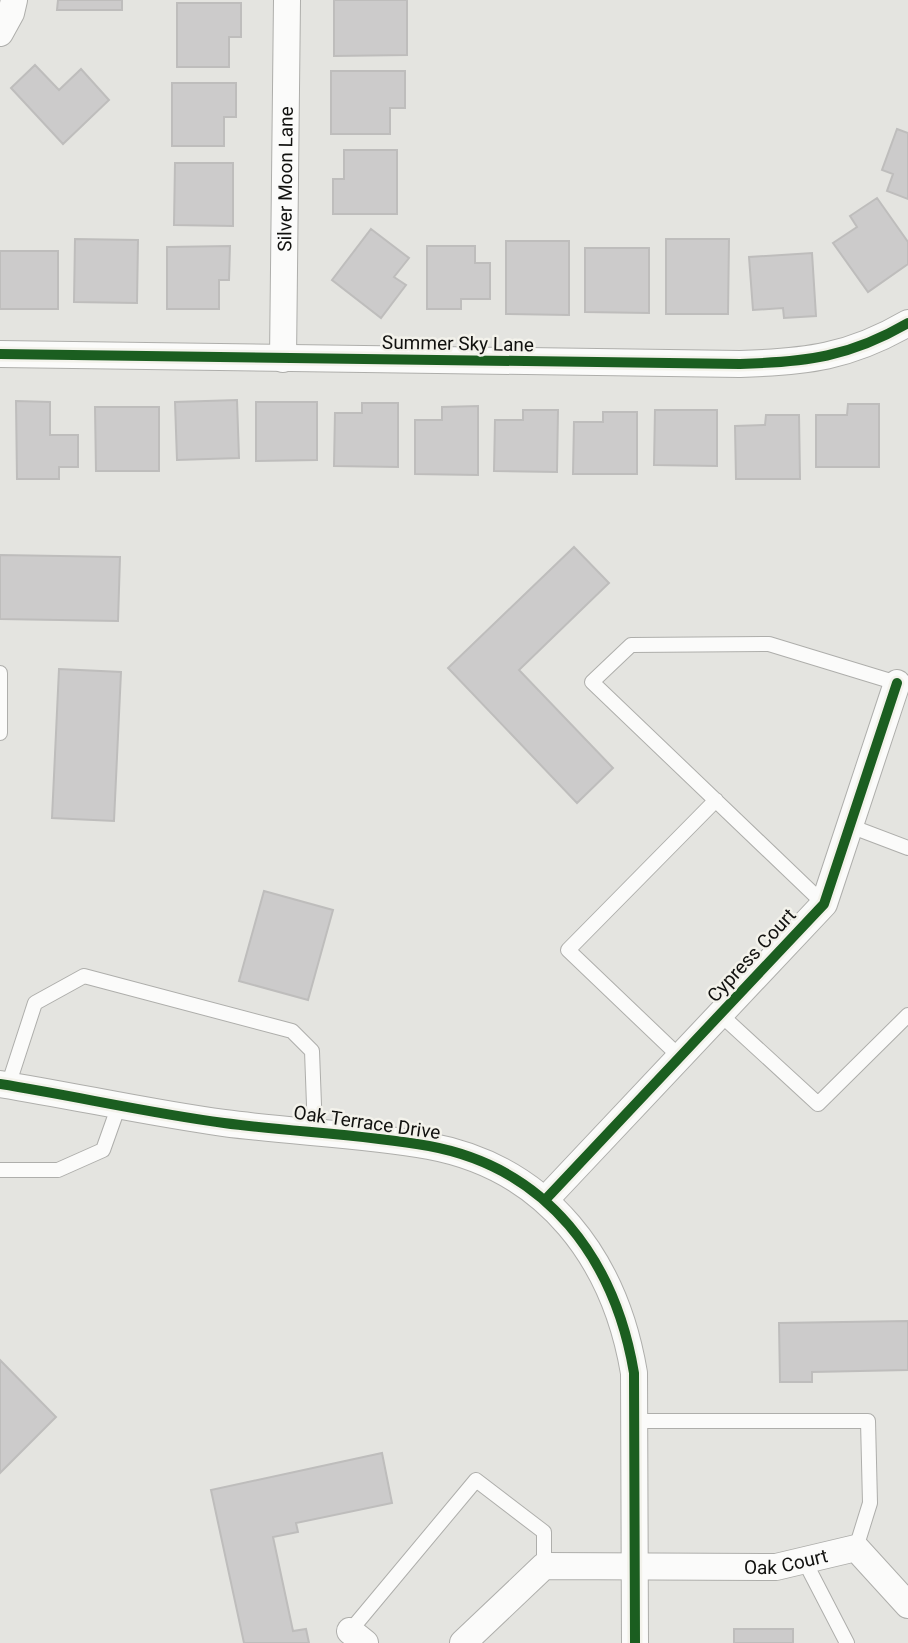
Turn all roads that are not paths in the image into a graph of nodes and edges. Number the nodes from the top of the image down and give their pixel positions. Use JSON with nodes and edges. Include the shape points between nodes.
{"nodes":[{"id":1,"x":14,"y":0,"type":"edge"},
{"id":2,"x":287,"y":0,"type":"edge"},
{"id":3,"x":0,"y":33,"type":"edge"},
{"id":4,"x":908,"y":323,"type":"edge"},
{"id":5,"x":0,"y":354,"type":"edge"},
{"id":6,"x":283,"y":359,"type":"junction"},
{"id":7,"x":0,"y":673,"type":"edge"},
{"id":8,"x":897,"y":683,"type":"joint"},
{"id":9,"x":0,"y":733,"type":"edge"},
{"id":10,"x":716,"y":800,"type":"junction"},
{"id":11,"x":850,"y":826,"type":"junction"},
{"id":12,"x":908,"y":849,"type":"edge"},
{"id":13,"x":824,"y":904,"type":"junction"},
{"id":14,"x":720,"y":1014,"type":"junction"},
{"id":15,"x":908,"y":1015,"type":"edge"},
{"id":16,"x":680,"y":1057,"type":"junction"},
{"id":17,"x":4,"y":1085,"type":"edge"},
{"id":18,"x":119,"y":1105,"type":"junction"},
{"id":19,"x":315,"y":1132,"type":"junction"},
{"id":20,"x":0,"y":1170,"type":"edge"},
{"id":21,"x":545,"y":1200,"type":"junction"},
{"id":22,"x":634,"y":1421,"type":"junction"},
{"id":23,"x":856,"y":1548,"type":"junction"},
{"id":24,"x":804,"y":1560,"type":"junction"},
{"id":25,"x":544,"y":1566,"type":"junction"},
{"id":26,"x":635,"y":1568,"type":"junction"},
{"id":27,"x":908,"y":1605,"type":"edge"},
{"id":28,"x":358,"y":1637,"type":"edge"},
{"id":29,"x":463,"y":1643,"type":"edge"},
{"id":30,"x":635,"y":1643,"type":"edge"},
{"id":31,"x":847,"y":1643,"type":"edge"}],
"edges":[{"from":1,"to":3,"type":"street"},
{"from":2,"to":6,"type":"street","name":"Silver Moon Lane"},
{"from":4,"to":6,"type":"street","name":"Summer Sky Lane","via":[[862,347],[802,362]]},
{"from":5,"to":6,"type":"street","name":"Summer Sky Lane"},
{"from":7,"to":9,"type":"lane"},
{"from":8,"to":10,"type":"lane","via":[[769,644],[631,645],[592,682]]},
{"from":8,"to":11,"type":"street","name":"Cypress Court"},
{"from":10,"to":13,"type":"lane"},
{"from":10,"to":16,"type":"lane","via":[[568,950]]},
{"from":11,"to":12,"type":"lane"},
{"from":11,"to":13,"type":"street","name":"Cypress Court"},
{"from":13,"to":14,"type":"street","name":"Cypress Court"},
{"from":14,"to":15,"type":"lane","via":[[818,1104]]},
{"from":14,"to":16,"type":"street","name":"Cypress Court"},
{"from":16,"to":21,"type":"street","name":"Cypress Court"},
{"from":17,"to":18,"type":"street","name":"Oak Terrace Drive"},
{"from":17,"to":19,"type":"lane","via":[[35,1003],[84,976],[292,1031],[312,1051]]},
{"from":18,"to":19,"type":"street","name":"Oak Terrace Drive"},
{"from":18,"to":20,"type":"lane","via":[[103,1150],[58,1170]]},
{"from":19,"to":21,"type":"street","name":"Oak Terrace Drive","via":[[430,1147],[469,1157]]},
{"from":21,"to":22,"type":"street","name":"Oak Terrace Drive","via":[[583,1241],[614,1294],[634,1373]]},
{"from":22,"to":23,"type":"lane","via":[[868,1421],[870,1503]]},
{"from":22,"to":26,"type":"street","name":"Oak Terrace Drive"},
{"from":23,"to":24,"type":"street","name":"Oak Court"},
{"from":23,"to":27,"type":"street"},
{"from":24,"to":26,"type":"street","name":"Oak Court","via":[[776,1567]]},
{"from":24,"to":31,"type":"lane"},
{"from":25,"to":26,"type":"street","name":"Oak Court"},
{"from":25,"to":28,"type":"lane","via":[[544,1532],[477,1480]]},
{"from":25,"to":29,"type":"street"},
{"from":26,"to":30,"type":"street","name":"Oak Terrace Drive"}]}
